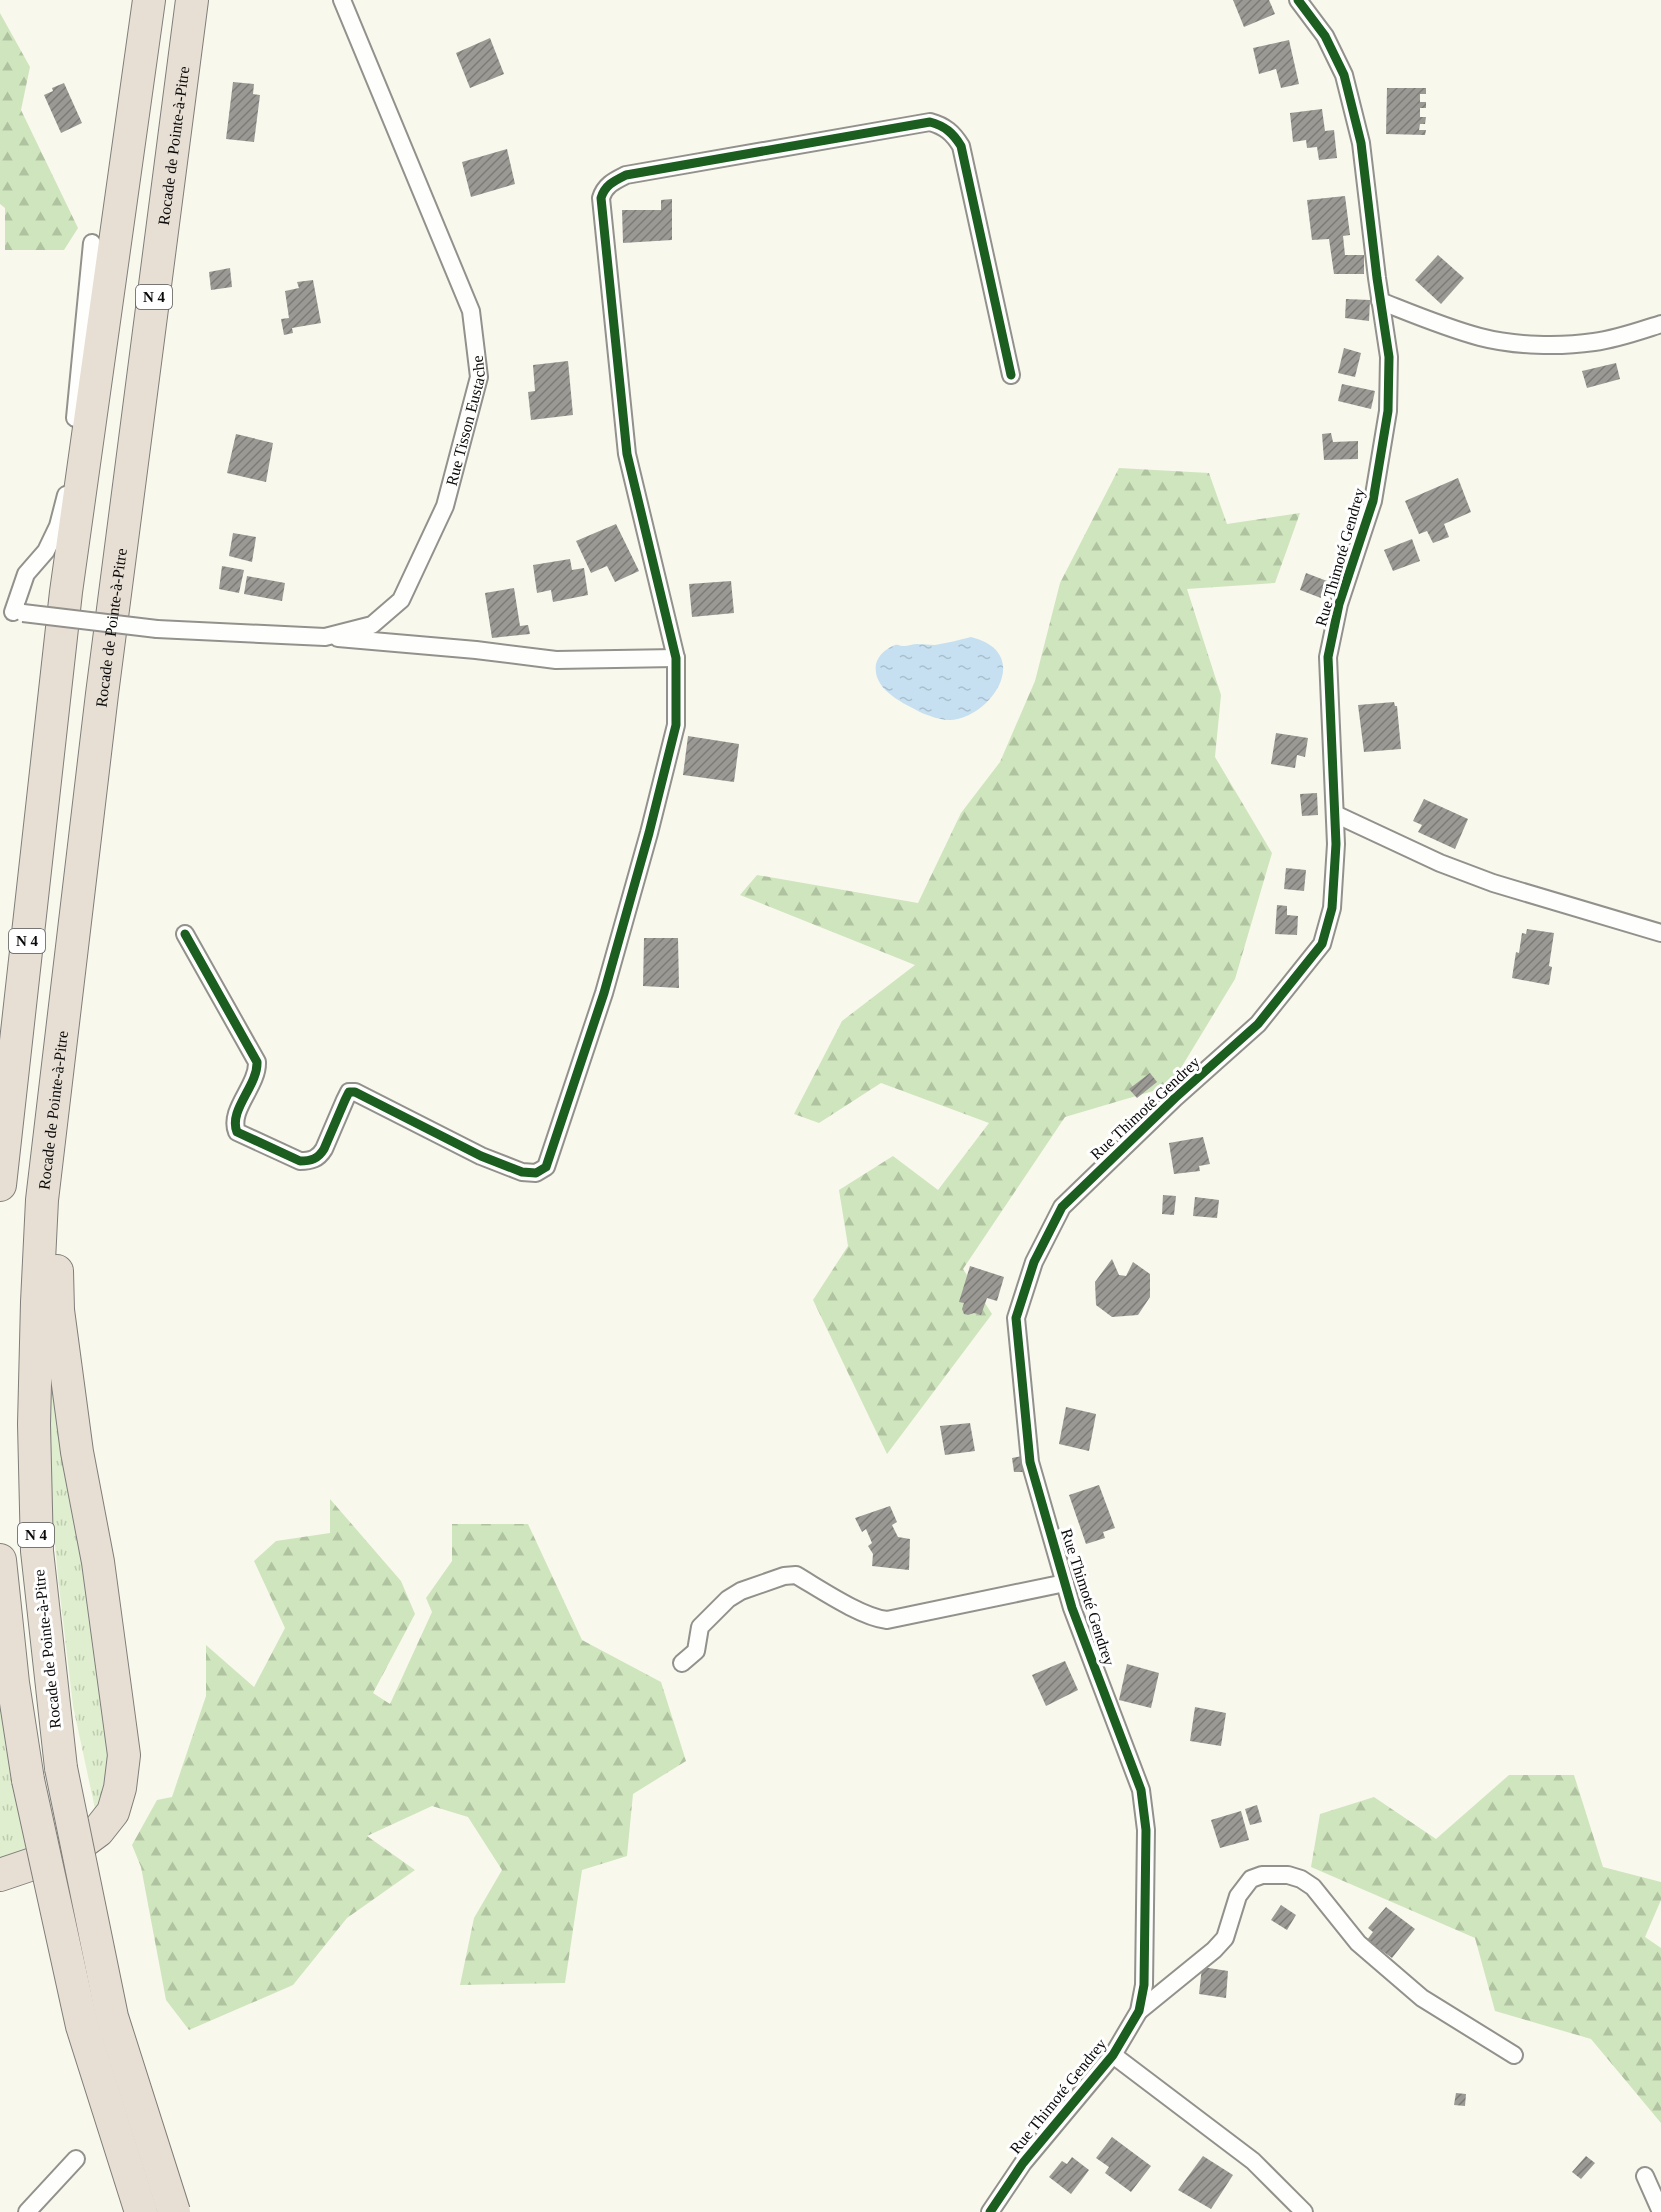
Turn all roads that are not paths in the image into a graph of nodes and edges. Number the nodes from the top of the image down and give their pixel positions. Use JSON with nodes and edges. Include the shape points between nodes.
{"nodes":[{"id":1,"x":149,"y":0,"type":"edge"},
{"id":2,"x":192,"y":0,"type":"edge"},
{"id":3,"x":342,"y":0,"type":"edge"},
{"id":4,"x":1298,"y":0,"type":"edge"},
{"id":5,"x":92,"y":243,"type":"dead end"},
{"id":6,"x":1380,"y":301,"type":"junction"},
{"id":7,"x":1661,"y":324,"type":"edge"},
{"id":8,"x":1011,"y":375,"type":"dead end"},
{"id":9,"x":12,"y":612,"type":"edge"},
{"id":10,"x":325,"y":637,"type":"junction"},
{"id":11,"x":676,"y":658,"type":"junction"},
{"id":12,"x":1335,"y":814,"type":"junction"},
{"id":13,"x":1661,"y":933,"type":"edge"},
{"id":14,"x":185,"y":934,"type":"dead end"},
{"id":15,"x":62,"y":1046,"type":"junction"},
{"id":16,"x":0,"y":1185,"type":"edge"},
{"id":17,"x":0,"y":1560,"type":"edge"},
{"id":18,"x":1065,"y":1583,"type":"junction"},
{"id":19,"x":682,"y":1663,"type":"dead end"},
{"id":20,"x":0,"y":1875,"type":"edge"},
{"id":21,"x":1139,"y":2011,"type":"junction"},
{"id":22,"x":1113,"y":2055,"type":"junction"},
{"id":23,"x":1514,"y":2055,"type":"dead end"},
{"id":24,"x":76,"y":2159,"type":"dead end"},
{"id":25,"x":1645,"y":2176,"type":"dead end"},
{"id":26,"x":27,"y":2212,"type":"edge"},
{"id":27,"x":141,"y":2212,"type":"edge"},
{"id":28,"x":174,"y":2212,"type":"edge"},
{"id":29,"x":990,"y":2212,"type":"edge"},
{"id":30,"x":1304,"y":2212,"type":"edge"},
{"id":31,"x":1661,"y":2212,"type":"edge"}],
"edges":[{"from":1,"to":16,"type":"highway","number":"N 4","via":[[66,592]]},
{"from":2,"to":15,"type":"highway","name":"Rocade de Pointe-à-Pitre","number":"N 4","via":[[102,694]]},
{"from":3,"to":10,"type":"street","name":"Rue Tisson Eustache","via":[[471,311],[479,377],[445,506],[401,600],[372,625]]},
{"from":4,"to":6,"type":"street","name":"Rue Thimoté Gendrey","via":[[1325,36],[1344,75],[1361,143]]},
{"from":5,"to":9,"type":"street","via":[[68,491],[58,526],[46,551],[26,574]]},
{"from":6,"to":7,"type":"street","via":[[1482,338],[1524,343],[1595,342]]},
{"from":6,"to":12,"type":"street","name":"Rue Thimoté Gendrey","via":[[1389,357],[1388,411],[1373,501],[1339,604],[1328,657]]},
{"from":8,"to":11,"type":"street","via":[[961,146],[942,125],[930,122],[626,175],[604,189],[601,198],[627,454]]},
{"from":9,"to":10,"type":"street","name":"Rue Tisson Eustache","bridge":true,"via":[[157,629]]},
{"from":10,"to":11,"type":"street","via":[[556,660]]},
{"from":11,"to":14,"type":"street","via":[[676,725],[649,833],[600,1004],[546,1167],[536,1173],[522,1172],[481,1156],[355,1092],[349,1092],[320,1156],[310,1161],[300,1161],[237,1132],[237,1114],[256,1074],[257,1062]]},
{"from":12,"to":13,"type":"street","via":[[1493,883]]},
{"from":12,"to":18,"type":"street","name":"Rue Thimoté Gendrey","via":[[1332,908],[1322,944],[1258,1024],[1062,1207],[1034,1262],[1016,1318],[1030,1462]]},
{"from":15,"to":20,"type":"highway","via":[[54,1166],[58,1310],[124,1755],[113,1812],[98,1831],[71,1851]]},
{"from":15,"to":28,"type":"highway","name":"Rocade de Pointe-à-Pitre","number":"N 4","bridge":true,"via":[[42,1200],[34,1424],[37,1551],[61,1768],[112,2017]]},
{"from":17,"to":27,"type":"highway","number":"N 4","bridge":true,"via":[[28,1780],[82,2026]]},
{"from":18,"to":19,"type":"street","via":[[887,1620],[865,1613],[796,1575],[784,1576],[728,1599],[700,1627],[696,1652]]},
{"from":18,"to":21,"type":"street","name":"Rue Thimoté Gendrey","via":[[1141,1790],[1146,1830],[1144,1985]]},
{"from":21,"to":22,"type":"street","name":"Rue Thimoté Gendrey"},
{"from":21,"to":23,"type":"street","via":[[1225,1938],[1238,1896],[1251,1879],[1288,1875],[1313,1887],[1358,1943],[1422,1998]]},
{"from":22,"to":29,"type":"street","name":"Rue Thimoté Gendrey","via":[[1023,2163]]},
{"from":22,"to":30,"type":"street","via":[[1253,2161]]},
{"from":24,"to":26,"type":"street"},
{"from":25,"to":31,"type":"street"}]}
